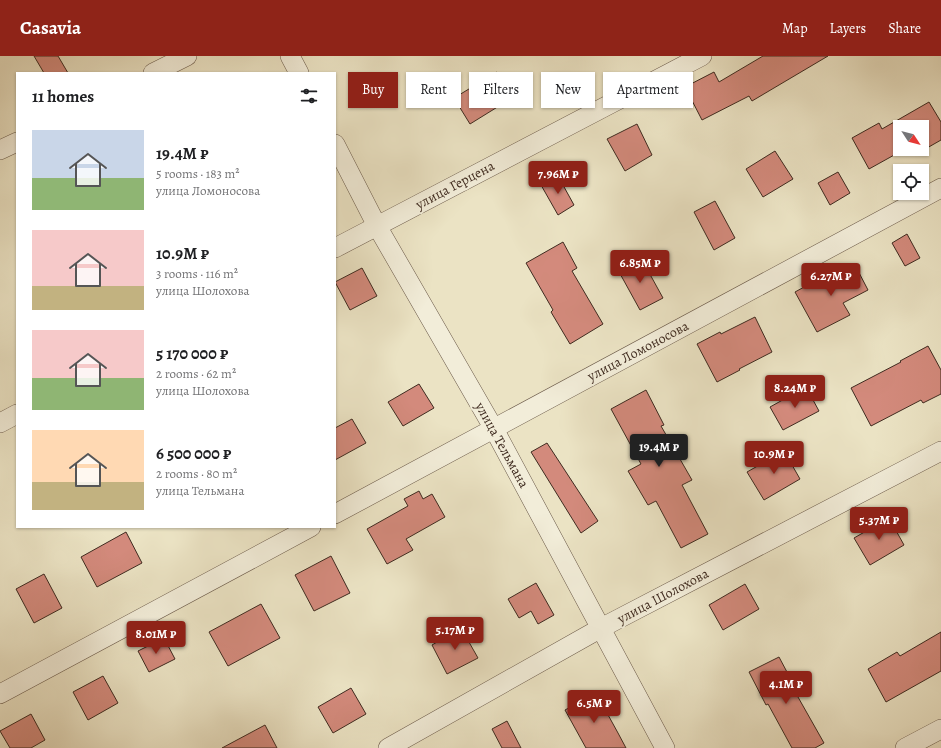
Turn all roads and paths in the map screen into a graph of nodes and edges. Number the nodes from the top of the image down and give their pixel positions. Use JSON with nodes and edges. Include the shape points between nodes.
{"nodes":[{"id":1,"x":187,"y":56,"type":"edge"},
{"id":2,"x":290,"y":56,"type":"edge"},
{"id":3,"x":702,"y":56,"type":"edge"},
{"id":4,"x":155,"y":72,"type":"edge"},
{"id":5,"x":298,"y":72,"type":"edge"},
{"id":6,"x":16,"y":142,"type":"edge"},
{"id":7,"x":336,"y":146,"type":"edge"},
{"id":8,"x":0,"y":150,"type":"edge"},
{"id":9,"x":941,"y":188,"type":"edge"},
{"id":10,"x":377,"y":226,"type":"junction"},
{"id":11,"x":336,"y":247,"type":"edge"},
{"id":12,"x":16,"y":415,"type":"edge"},
{"id":13,"x":0,"y":423,"type":"edge"},
{"id":14,"x":494,"y":429,"type":"junction"},
{"id":15,"x":941,"y":451,"type":"edge"},
{"id":16,"x":336,"y":513,"type":"edge"},
{"id":17,"x":309,"y":528,"type":"edge"},
{"id":18,"x":601,"y":628,"type":"junction"},
{"id":19,"x":0,"y":694,"type":"edge"},
{"id":20,"x":941,"y":729,"type":"edge"},
{"id":21,"x":388,"y":748,"type":"edge"},
{"id":22,"x":665,"y":748,"type":"edge"},
{"id":23,"x":905,"y":748,"type":"edge"}],
"edges":[{"from":1,"to":4,"type":"street"},
{"from":2,"to":5,"type":"street"},
{"from":3,"to":10,"type":"street","name":"улица Герцена"},
{"from":6,"to":8,"type":"street"},
{"from":7,"to":10,"type":"street","name":"улица Тельмана"},
{"from":9,"to":14,"type":"street","name":"улица Ломоносова"},
{"from":10,"to":11,"type":"street","name":"улица Герцена"},
{"from":10,"to":14,"type":"street","name":"улица Тельмана"},
{"from":12,"to":13,"type":"street"},
{"from":14,"to":16,"type":"street","name":"улица Ломоносова"},
{"from":14,"to":18,"type":"street","name":"улица Тельмана"},
{"from":15,"to":18,"type":"street","name":"улица Шолохова"},
{"from":17,"to":19,"type":"street"},
{"from":18,"to":21,"type":"street","name":"улица Шолохова"},
{"from":18,"to":22,"type":"street","name":"улица Тельмана"},
{"from":20,"to":23,"type":"street"}]}
